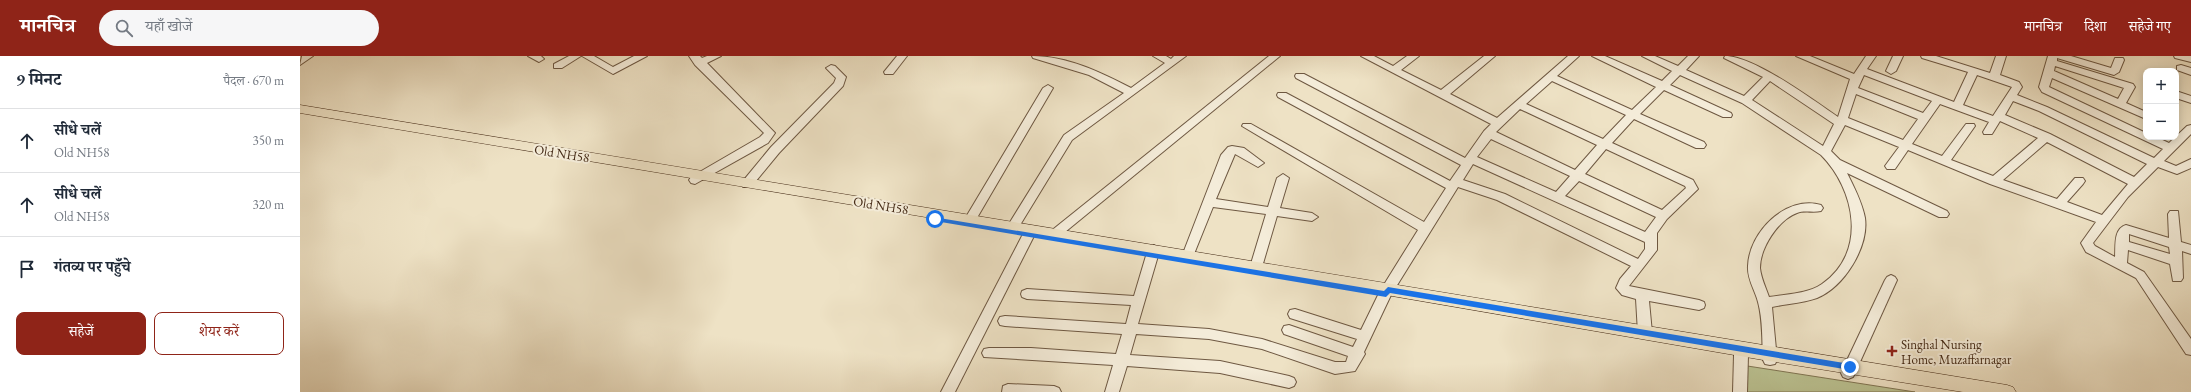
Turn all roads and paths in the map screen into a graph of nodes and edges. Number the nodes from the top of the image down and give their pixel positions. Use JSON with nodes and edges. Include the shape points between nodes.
{"nodes":[{"id":1,"x":308,"y":56,"type":"edge"},
{"id":2,"x":576,"y":56,"type":"edge"},
{"id":3,"x":587,"y":56,"type":"edge"},
{"id":4,"x":642,"y":56,"type":"edge"},
{"id":5,"x":716,"y":56,"type":"edge"},
{"id":6,"x":902,"y":56,"type":"edge"},
{"id":7,"x":1037,"y":56,"type":"edge"},
{"id":8,"x":1158,"y":56,"type":"edge"},
{"id":9,"x":1275,"y":56,"type":"edge"},
{"id":10,"x":1366,"y":56,"type":"edge"},
{"id":11,"x":1414,"y":56,"type":"edge"},
{"id":12,"x":1490,"y":56,"type":"edge"},
{"id":13,"x":1574,"y":56,"type":"edge"},
{"id":14,"x":1597,"y":56,"type":"edge"},
{"id":15,"x":1694,"y":56,"type":"edge"},
{"id":16,"x":1801,"y":56,"type":"edge"},
{"id":17,"x":1898,"y":56,"type":"edge"},
{"id":18,"x":1926,"y":56,"type":"edge"},
{"id":19,"x":2001,"y":56,"type":"edge"},
{"id":20,"x":1652,"y":57,"type":"edge"},
{"id":21,"x":1866,"y":57,"type":"edge"},
{"id":22,"x":1729,"y":58,"type":"dead end"},
{"id":23,"x":1177,"y":59,"type":"edge"},
{"id":24,"x":696,"y":60,"type":"edge"},
{"id":25,"x":2119,"y":60,"type":"dead end"},
{"id":26,"x":2053,"y":61,"type":"edge"},
{"id":27,"x":300,"y":62,"type":"edge"},
{"id":28,"x":558,"y":66,"type":"dead end"},
{"id":29,"x":831,"y":68,"type":"dead end"},
{"id":30,"x":1394,"y":70,"type":"junction"},
{"id":31,"x":1679,"y":70,"type":"junction"},
{"id":32,"x":1891,"y":71,"type":"dead end"},
{"id":33,"x":1974,"y":71,"type":"junction"},
{"id":34,"x":889,"y":72,"type":"dead end"},
{"id":35,"x":1858,"y":74,"type":"junction"},
{"id":36,"x":1300,"y":76,"type":"dead end"},
{"id":37,"x":1769,"y":76,"type":"junction"},
{"id":38,"x":1551,"y":77,"type":"junction"},
{"id":39,"x":1994,"y":77,"type":"junction"},
{"id":40,"x":1662,"y":86,"type":"junction"},
{"id":41,"x":1048,"y":88,"type":"dead end"},
{"id":42,"x":1852,"y":89,"type":"junction"},
{"id":43,"x":1131,"y":92,"type":"junction"},
{"id":44,"x":1282,"y":95,"type":"dead end"},
{"id":45,"x":1442,"y":95,"type":"junction"},
{"id":46,"x":2179,"y":95,"type":"edge"},
{"id":47,"x":2011,"y":96,"type":"junction"},
{"id":48,"x":1938,"y":100,"type":"junction"},
{"id":49,"x":2191,"y":100,"type":"edge"},
{"id":50,"x":1746,"y":101,"type":"junction"},
{"id":51,"x":2120,"y":104,"type":"junction"},
{"id":52,"x":1519,"y":105,"type":"junction"},
{"id":53,"x":2082,"y":106,"type":"junction"},
{"id":54,"x":1957,"y":107,"type":"junction"},
{"id":55,"x":300,"y":109,"type":"edge"},
{"id":56,"x":300,"y":114,"type":"edge"},
{"id":57,"x":1635,"y":114,"type":"junction"},
{"id":58,"x":1727,"y":115,"type":"dead end"},
{"id":59,"x":2143,"y":115,"type":"edge"},
{"id":60,"x":1925,"y":118,"type":"junction"},
{"id":61,"x":1997,"y":118,"type":"junction"},
{"id":62,"x":2066,"y":120,"type":"junction"},
{"id":63,"x":1841,"y":122,"type":"junction"},
{"id":64,"x":1498,"y":123,"type":"junction"},
{"id":65,"x":1247,"y":126,"type":"dead end"},
{"id":66,"x":1970,"y":126,"type":"dead end"},
{"id":67,"x":2184,"y":130,"type":"edge"},
{"id":68,"x":1988,"y":132,"type":"dead end"},
{"id":69,"x":1488,"y":133,"type":"junction"},
{"id":70,"x":2143,"y":136,"type":"edge"},
{"id":71,"x":2046,"y":137,"type":"junction"},
{"id":72,"x":2153,"y":140,"type":"edge"},
{"id":73,"x":1604,"y":144,"type":"junction"},
{"id":74,"x":1700,"y":145,"type":"dead end"},
{"id":75,"x":1905,"y":146,"type":"junction"},
{"id":76,"x":2170,"y":148,"type":"junction"},
{"id":77,"x":1825,"y":152,"type":"junction"},
{"id":78,"x":1468,"y":161,"type":"junction"},
{"id":79,"x":1944,"y":161,"type":"junction"},
{"id":80,"x":2155,"y":162,"type":"junction"},
{"id":81,"x":1258,"y":163,"type":"dead end"},
{"id":82,"x":1836,"y":163,"type":"junction"},
{"id":83,"x":2191,"y":163,"type":"edge"},
{"id":84,"x":1891,"y":166,"type":"dead end"},
{"id":85,"x":1578,"y":175,"type":"junction"},
{"id":86,"x":697,"y":178,"type":"junction"},
{"id":87,"x":1283,"y":178,"type":"dead end"},
{"id":88,"x":1994,"y":181,"type":"junction"},
{"id":89,"x":2079,"y":181,"type":"dead end"},
{"id":90,"x":2136,"y":183,"type":"junction"},
{"id":91,"x":747,"y":184,"type":"junction"},
{"id":92,"x":1454,"y":184,"type":"junction"},
{"id":93,"x":1558,"y":198,"type":"junction"},
{"id":94,"x":1208,"y":202,"type":"junction"},
{"id":95,"x":2059,"y":204,"type":"junction"},
{"id":96,"x":1817,"y":208,"type":"dead end"},
{"id":97,"x":1273,"y":211,"type":"junction"},
{"id":98,"x":1944,"y":214,"type":"dead end"},
{"id":99,"x":2174,"y":214,"type":"dead end"},
{"id":100,"x":1663,"y":216,"type":"junction"},
{"id":101,"x":1312,"y":217,"type":"dead end"},
{"id":102,"x":970,"y":220,"type":"junction"},
{"id":103,"x":2104,"y":220,"type":"junction"},
{"id":104,"x":1013,"y":227,"type":"junction"},
{"id":105,"x":1424,"y":228,"type":"junction"},
{"id":106,"x":1029,"y":234,"type":"junction"},
{"id":107,"x":1055,"y":234,"type":"junction"},
{"id":108,"x":1651,"y":240,"type":"junction"},
{"id":109,"x":2122,"y":244,"type":"junction"},
{"id":110,"x":2174,"y":244,"type":"junction"},
{"id":111,"x":2191,"y":250,"type":"edge"},
{"id":112,"x":1153,"y":252,"type":"junction"},
{"id":113,"x":1188,"y":256,"type":"junction"},
{"id":114,"x":2176,"y":261,"type":"junction"},
{"id":115,"x":2121,"y":264,"type":"junction"},
{"id":116,"x":1640,"y":265,"type":"junction"},
{"id":117,"x":1256,"y":267,"type":"junction"},
{"id":118,"x":2177,"y":278,"type":"dead end"},
{"id":119,"x":1891,"y":280,"type":"dead end"},
{"id":120,"x":1387,"y":292,"type":"junction"},
{"id":121,"x":1027,"y":294,"type":"dead end"},
{"id":122,"x":1642,"y":295,"type":"junction"},
{"id":123,"x":1138,"y":301,"type":"junction"},
{"id":124,"x":1765,"y":303,"type":"junction"},
{"id":125,"x":1699,"y":305,"type":"dead end"},
{"id":126,"x":1295,"y":314,"type":"dead end"},
{"id":127,"x":1005,"y":321,"type":"dead end"},
{"id":128,"x":1130,"y":329,"type":"junction"},
{"id":129,"x":1289,"y":330,"type":"dead end"},
{"id":130,"x":1652,"y":336,"type":"junction"},
{"id":131,"x":1366,"y":337,"type":"junction"},
{"id":132,"x":2191,"y":350,"type":"edge"},
{"id":133,"x":989,"y":353,"type":"dead end"},
{"id":134,"x":1358,"y":354,"type":"junction"},
{"id":135,"x":1742,"y":355,"type":"junction"},
{"id":136,"x":1769,"y":357,"type":"junction"},
{"id":137,"x":1121,"y":360,"type":"junction"},
{"id":138,"x":1849,"y":370,"type":"junction"},
{"id":139,"x":1289,"y":382,"type":"dead end"},
{"id":140,"x":1008,"y":390,"type":"dead end"},
{"id":141,"x":948,"y":392,"type":"edge"},
{"id":142,"x":1054,"y":392,"type":"edge"},
{"id":143,"x":1112,"y":392,"type":"edge"},
{"id":144,"x":1740,"y":392,"type":"edge"},
{"id":145,"x":1971,"y":392,"type":"edge"},
{"id":146,"x":2007,"y":392,"type":"edge"}],
"edges":[{"from":1,"to":27,"type":"street"},
{"from":2,"to":28,"type":"street"},
{"from":3,"to":4,"type":"street","via":[[613,71]]},
{"from":5,"to":24,"type":"street"},
{"from":6,"to":34,"type":"street"},
{"from":7,"to":43,"type":"street","via":[[1093,73]]},
{"from":8,"to":23,"type":"street"},
{"from":9,"to":107,"type":"street"},
{"from":10,"to":30,"type":"street"},
{"from":11,"to":30,"type":"street"},
{"from":12,"to":45,"type":"street"},
{"from":13,"to":38,"type":"street"},
{"from":14,"to":40,"type":"street"},
{"from":15,"to":31,"type":"street"},
{"from":16,"to":35,"type":"street"},
{"from":17,"to":32,"type":"street"},
{"from":18,"to":33,"type":"street"},
{"from":19,"to":39,"type":"street"},
{"from":20,"to":31,"type":"street"},
{"from":21,"to":35,"type":"street"},
{"from":22,"to":37,"type":"street"},
{"from":23,"to":43,"type":"street"},
{"from":24,"to":86,"type":"street","via":[[770,133],[764,140]]},
{"from":25,"to":26,"type":"street","via":[[2114,72]]},
{"from":26,"to":51,"type":"street"},
{"from":26,"to":51,"type":"street","via":[[2129,86]]},
{"from":26,"to":53,"type":"street","via":[[2044,89]]},
{"from":29,"to":91,"type":"street","via":[[841,77],[839,84]]},
{"from":30,"to":45,"type":"street"},
{"from":31,"to":40,"type":"street"},
{"from":31,"to":50,"type":"street"},
{"from":33,"to":39,"type":"street"},
{"from":33,"to":54,"type":"street"},
{"from":35,"to":42,"type":"street"},
{"from":35,"to":48,"type":"street"},
{"from":36,"to":78,"type":"street"},
{"from":37,"to":50,"type":"street"},
{"from":37,"to":63,"type":"street"},
{"from":38,"to":52,"type":"street"},
{"from":38,"to":57,"type":"street"},
{"from":39,"to":47,"type":"street","via":[[2017,85]]},
{"from":40,"to":57,"type":"street"},
{"from":40,"to":58,"type":"street"},
{"from":41,"to":102,"type":"street"},
{"from":42,"to":60,"type":"street"},
{"from":42,"to":63,"type":"street"},
{"from":43,"to":104,"type":"street","via":[[1068,138]]},
{"from":44,"to":92,"type":"street"},
{"from":45,"to":64,"type":"street"},
{"from":46,"to":49,"type":"street"},
{"from":47,"to":61,"type":"street"},
{"from":47,"to":62,"type":"street"},
{"from":48,"to":54,"type":"street"},
{"from":48,"to":60,"type":"street"},
{"from":50,"to":77,"type":"street"},
{"from":51,"to":59,"type":"street"},
{"from":52,"to":64,"type":"street"},
{"from":52,"to":73,"type":"street"},
{"from":53,"to":62,"type":"street"},
{"from":53,"to":70,"type":"street"},
{"from":54,"to":61,"type":"street"},
{"from":55,"to":86,"type":"main road","name":"Old NH58"},
{"from":56,"to":86,"type":"main road","name":"Old NH58"},
{"from":57,"to":73,"type":"street"},
{"from":57,"to":74,"type":"street"},
{"from":60,"to":75,"type":"street"},
{"from":61,"to":68,"type":"street"},
{"from":61,"to":71,"type":"street"},
{"from":62,"to":80,"type":"street"},
{"from":63,"to":75,"type":"street"},
{"from":63,"to":77,"type":"street"},
{"from":64,"to":69,"type":"street"},
{"from":65,"to":105,"type":"street"},
{"from":66,"to":79,"type":"street"},
{"from":67,"to":76,"type":"street"},
{"from":69,"to":78,"type":"street"},
{"from":69,"to":85,"type":"street"},
{"from":71,"to":88,"type":"street"},
{"from":71,"to":90,"type":"street"},
{"from":72,"to":76,"type":"street"},
{"from":73,"to":85,"type":"street"},
{"from":73,"to":100,"type":"street","via":[[1692,185],[1692,189]]},
{"from":75,"to":79,"type":"street"},
{"from":75,"to":84,"type":"street"},
{"from":76,"to":80,"type":"street"},
{"from":77,"to":82,"type":"street"},
{"from":78,"to":92,"type":"street"},
{"from":78,"to":93,"type":"street"},
{"from":79,"to":88,"type":"street"},
{"from":80,"to":83,"type":"street","via":[[2177,170]]},
{"from":80,"to":90,"type":"street"},
{"from":81,"to":94,"type":"street","via":[[1240,151],[1229,152]]},
{"from":82,"to":98,"type":"street"},
{"from":82,"to":124,"type":"street","via":[[1856,205],[1859,220],[1857,238],[1849,260],[1827,287],[1813,294]]},
{"from":85,"to":93,"type":"street"},
{"from":85,"to":100,"type":"street"},
{"from":86,"to":91,"type":"main road","name":"Old NH58"},
{"from":86,"to":106,"type":"main road","name":"Old NH58"},
{"from":87,"to":97,"type":"street"},
{"from":88,"to":95,"type":"street"},
{"from":89,"to":95,"type":"street"},
{"from":90,"to":103,"type":"street"},
{"from":91,"to":102,"type":"main road","name":"Old NH58"},
{"from":92,"to":105,"type":"street"},
{"from":92,"to":116,"type":"street","via":[[1501,197]]},
{"from":93,"to":108,"type":"street"},
{"from":94,"to":97,"type":"street"},
{"from":94,"to":113,"type":"street"},
{"from":95,"to":103,"type":"street"},
{"from":96,"to":124,"type":"street","via":[[1795,209],[1777,219],[1758,248],[1755,276]]},
{"from":97,"to":101,"type":"street"},
{"from":97,"to":117,"type":"street"},
{"from":99,"to":110,"type":"street"},
{"from":100,"to":108,"type":"street","via":[[1653,229]]},
{"from":102,"to":104,"type":"main road","name":"Old NH58"},
{"from":103,"to":115,"type":"street","via":[[2086,243],[2087,246],[2094,252]]},
{"from":104,"to":107,"type":"main road","name":"Old NH58"},
{"from":105,"to":120,"type":"street"},
{"from":106,"to":112,"type":"main road","name":"Old NH58"},
{"from":106,"to":141,"type":"street"},
{"from":107,"to":112,"type":"main road","name":"Old NH58"},
{"from":108,"to":116,"type":"street","via":[[1652,250]]},
{"from":109,"to":110,"type":"street","via":[[2123,232],[2131,229]]},
{"from":109,"to":114,"type":"street"},
{"from":109,"to":115,"type":"street"},
{"from":110,"to":111,"type":"street"},
{"from":110,"to":114,"type":"street"},
{"from":112,"to":113,"type":"main road","name":"Old NH58"},
{"from":112,"to":120,"type":"main road","name":"Old NH58"},
{"from":112,"to":123,"type":"street"},
{"from":113,"to":117,"type":"main road","name":"Old NH58"},
{"from":114,"to":118,"type":"street"},
{"from":115,"to":132,"type":"street","via":[[2146,280]]},
{"from":116,"to":122,"type":"street","via":[[1624,282],[1622,288],[1627,292]]},
{"from":117,"to":120,"type":"main road","name":"Old NH58"},
{"from":119,"to":138,"type":"street"},
{"from":120,"to":130,"type":"main road","name":"Old NH58"},
{"from":120,"to":131,"type":"street"},
{"from":121,"to":123,"type":"street"},
{"from":122,"to":125,"type":"street"},
{"from":122,"to":130,"type":"street"},
{"from":123,"to":128,"type":"street"},
{"from":124,"to":136,"type":"street"},
{"from":126,"to":131,"type":"street"},
{"from":127,"to":128,"type":"street"},
{"from":128,"to":134,"type":"street","via":[[1209,334],[1239,339],[1341,369],[1350,367]]},
{"from":128,"to":137,"type":"street"},
{"from":129,"to":134,"type":"street"},
{"from":130,"to":135,"type":"main road","name":"Old NH58"},
{"from":130,"to":136,"type":"main road","name":"Old NH58"},
{"from":131,"to":134,"type":"street"},
{"from":133,"to":137,"type":"street","via":[[1031,353]]},
{"from":135,"to":136,"type":"main road","name":"Old NH58"},
{"from":135,"to":144,"type":"street"},
{"from":136,"to":138,"type":"main road","name":"Old NH58"},
{"from":137,"to":139,"type":"street","via":[[1220,367]]},
{"from":137,"to":143,"type":"street"},
{"from":138,"to":145,"type":"main road","name":"Old NH58"},
{"from":138,"to":146,"type":"main road","name":"Old NH58"},
{"from":140,"to":142,"type":"street"}]}
